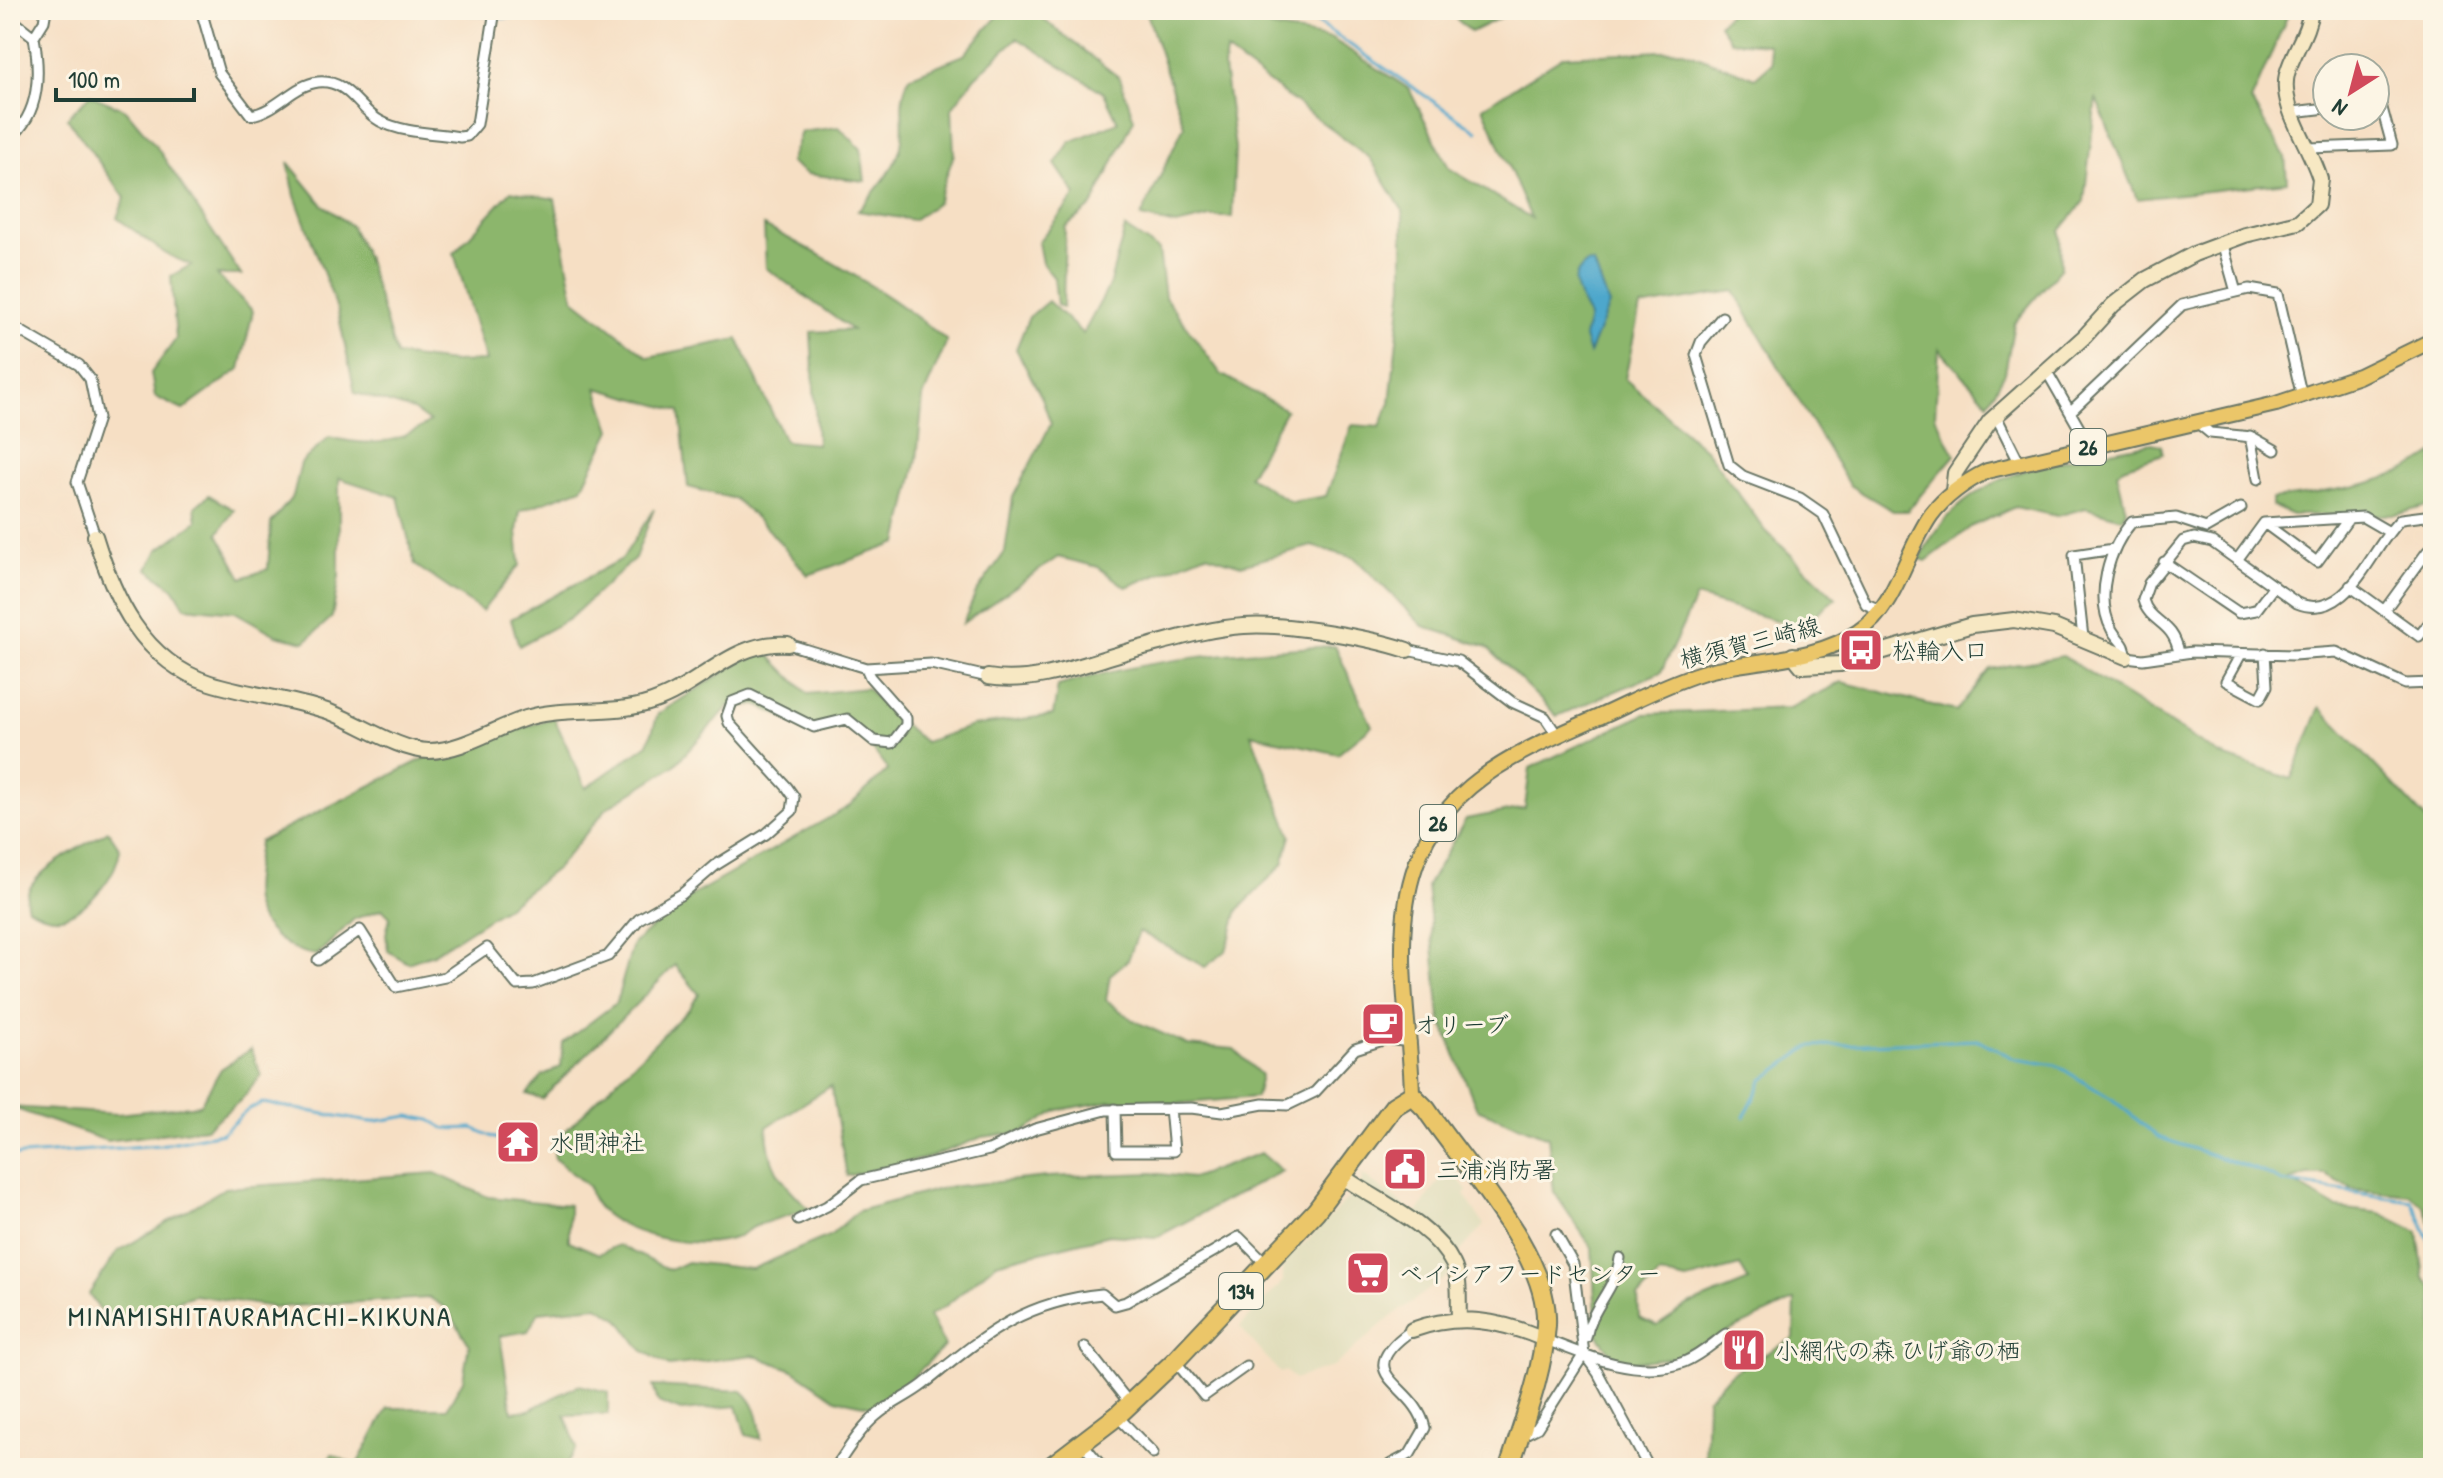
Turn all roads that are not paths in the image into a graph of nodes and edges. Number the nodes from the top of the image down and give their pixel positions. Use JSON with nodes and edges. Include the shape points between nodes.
{"nodes":[{"id":1,"x":46,"y":10,"type":"edge"},
{"id":2,"x":201,"y":10,"type":"edge"},
{"id":3,"x":2311,"y":10,"type":"edge"},
{"id":4,"x":495,"y":14,"type":"edge"},
{"id":5,"x":10,"y":18,"type":"edge"},
{"id":6,"x":34,"y":37,"type":"junction"},
{"id":7,"x":2311,"y":110,"type":"edge"},
{"id":8,"x":2293,"y":112,"type":"junction"},
{"id":9,"x":2388,"y":132,"type":"edge"},
{"id":10,"x":10,"y":138,"type":"edge"},
{"id":11,"x":2309,"y":148,"type":"junction"},
{"id":12,"x":2222,"y":242,"type":"junction"},
{"id":13,"x":2236,"y":292,"type":"junction"},
{"id":14,"x":1722,"y":317,"type":"dead end"},
{"id":15,"x":10,"y":325,"type":"edge"},
{"id":16,"x":2433,"y":340,"type":"edge"},
{"id":17,"x":2046,"y":370,"type":"junction"},
{"id":18,"x":2302,"y":397,"type":"junction"},
{"id":19,"x":2070,"y":412,"type":"junction"},
{"id":20,"x":1996,"y":416,"type":"junction"},
{"id":21,"x":2199,"y":424,"type":"junction"},
{"id":22,"x":2250,"y":436,"type":"junction"},
{"id":23,"x":2090,"y":447,"type":"junction"},
{"id":24,"x":2275,"y":450,"type":"dead end"},
{"id":25,"x":2019,"y":462,"type":"junction"},
{"id":26,"x":2258,"y":479,"type":"dead end"},
{"id":27,"x":1953,"y":491,"type":"junction"},
{"id":28,"x":2241,"y":508,"type":"dead end"},
{"id":29,"x":2433,"y":515,"type":"edge"},
{"id":30,"x":2349,"y":518,"type":"junction"},
{"id":31,"x":2264,"y":523,"type":"junction"},
{"id":32,"x":2389,"y":532,"type":"junction"},
{"id":33,"x":95,"y":536,"type":"joint"},
{"id":34,"x":2114,"y":549,"type":"junction"},
{"id":35,"x":2433,"y":556,"type":"edge"},
{"id":36,"x":2237,"y":560,"type":"junction"},
{"id":37,"x":2164,"y":562,"type":"junction"},
{"id":38,"x":2274,"y":586,"type":"junction"},
{"id":39,"x":2350,"y":586,"type":"junction"},
{"id":40,"x":1880,"y":610,"type":"junction"},
{"id":41,"x":2384,"y":611,"type":"junction"},
{"id":42,"x":2433,"y":618,"type":"edge"},
{"id":43,"x":2083,"y":638,"type":"junction"},
{"id":44,"x":788,"y":644,"type":"joint"},
{"id":45,"x":1407,"y":650,"type":"joint"},
{"id":46,"x":2179,"y":653,"type":"junction"},
{"id":47,"x":2265,"y":653,"type":"junction"},
{"id":48,"x":2241,"y":654,"type":"junction"},
{"id":49,"x":1793,"y":655,"type":"junction"},
{"id":50,"x":2126,"y":657,"type":"junction"},
{"id":51,"x":866,"y":668,"type":"junction"},
{"id":52,"x":988,"y":677,"type":"joint"},
{"id":53,"x":2433,"y":683,"type":"edge"},
{"id":54,"x":1557,"y":735,"type":"junction"},
{"id":55,"x":318,"y":960,"type":"dead end"},
{"id":56,"x":1411,"y":1042,"type":"junction"},
{"id":57,"x":1412,"y":1095,"type":"junction"},
{"id":58,"x":1170,"y":1108,"type":"junction"},
{"id":59,"x":1115,"y":1109,"type":"junction"},
{"id":60,"x":1342,"y":1176,"type":"junction"},
{"id":61,"x":798,"y":1220,"type":"dead end"},
{"id":62,"x":1556,"y":1234,"type":"dead end"},
{"id":63,"x":1620,"y":1258,"type":"dead end"},
{"id":64,"x":1266,"y":1264,"type":"junction"},
{"id":65,"x":1459,"y":1319,"type":"junction"},
{"id":66,"x":1412,"y":1330,"type":"joint"},
{"id":67,"x":1726,"y":1334,"type":"dead end"},
{"id":68,"x":1544,"y":1339,"type":"junction"},
{"id":69,"x":1085,"y":1347,"type":"dead end"},
{"id":70,"x":1585,"y":1351,"type":"junction"},
{"id":71,"x":1175,"y":1361,"type":"junction"},
{"id":72,"x":1246,"y":1366,"type":"dead end"},
{"id":73,"x":1124,"y":1410,"type":"junction"},
{"id":74,"x":1518,"y":1437,"type":"junction"},
{"id":75,"x":1083,"y":1444,"type":"junction"},
{"id":76,"x":1153,"y":1453,"type":"dead end"},
{"id":77,"x":1512,"y":1467,"type":"edge"},
{"id":78,"x":835,"y":1468,"type":"edge"},
{"id":79,"x":1049,"y":1468,"type":"edge"},
{"id":80,"x":1103,"y":1468,"type":"edge"},
{"id":81,"x":1384,"y":1468,"type":"edge"},
{"id":82,"x":1649,"y":1468,"type":"edge"}],
"edges":[{"from":1,"to":6,"type":"street"},
{"from":2,"to":4,"type":"street","via":[[219,73],[251,115],[323,82],[348,91],[372,117],[389,125],[460,137],[477,124]]},
{"from":3,"to":8,"type":"street","via":[[2287,76]]},
{"from":5,"to":6,"type":"street"},
{"from":6,"to":10,"type":"street","via":[[36,92],[25,122]]},
{"from":7,"to":8,"type":"street"},
{"from":8,"to":11,"type":"street"},
{"from":9,"to":11,"type":"street","via":[[2392,145]]},
{"from":11,"to":12,"type":"street","via":[[2321,185],[2313,211],[2287,226]]},
{"from":12,"to":13,"type":"street"},
{"from":12,"to":17,"type":"street","via":[[2135,287]]},
{"from":13,"to":18,"type":"street","via":[[2278,294]]},
{"from":13,"to":19,"type":"street","via":[[2182,305]]},
{"from":14,"to":40,"type":"street","via":[[1696,355],[1729,465],[1823,514],[1861,596]]},
{"from":15,"to":33,"type":"street","via":[[79,365],[90,379],[98,418],[77,482]]},
{"from":16,"to":18,"type":"main road","name":"横須賀三崎線","number":"26"},
{"from":17,"to":19,"type":"street"},
{"from":17,"to":20,"type":"street"},
{"from":18,"to":21,"type":"main road","name":"横須賀三崎線","number":"26"},
{"from":19,"to":23,"type":"street"},
{"from":20,"to":25,"type":"street"},
{"from":20,"to":27,"type":"street","via":[[1955,473]]},
{"from":21,"to":22,"type":"street","via":[[2210,433]]},
{"from":21,"to":23,"type":"main road","name":"横須賀三崎線","number":"26"},
{"from":22,"to":24,"type":"street"},
{"from":22,"to":26,"type":"street"},
{"from":23,"to":25,"type":"main road","name":"横須賀三崎線","number":"26"},
{"from":25,"to":27,"type":"main road","name":"横須賀三崎線","number":"26","via":[[1987,471]]},
{"from":27,"to":40,"type":"main road","name":"横須賀三崎線","number":"26","via":[[1923,527]]},
{"from":28,"to":34,"type":"street","via":[[2206,528],[2176,518],[2132,522]]},
{"from":29,"to":32,"type":"street","via":[[2401,519]]},
{"from":30,"to":31,"type":"street"},
{"from":30,"to":31,"type":"street","via":[[2317,562]]},
{"from":30,"to":32,"type":"street","via":[[2371,519]]},
{"from":31,"to":36,"type":"street"},
{"from":32,"to":39,"type":"street"},
{"from":33,"to":44,"type":"street","via":[[112,589],[128,618],[180,667],[209,683],[325,710],[424,751],[543,714],[651,702],[736,653],[766,643]]},
{"from":34,"to":43,"type":"street","via":[[2074,555]]},
{"from":34,"to":50,"type":"street","via":[[2106,603],[2111,628],[2126,645]]},
{"from":35,"to":41,"type":"street","via":[[2427,552]]},
{"from":36,"to":37,"type":"street","via":[[2207,539],[2194,538],[2179,543]]},
{"from":36,"to":38,"type":"street"},
{"from":37,"to":38,"type":"street","via":[[2239,613],[2256,610]]},
{"from":37,"to":46,"type":"street","via":[[2143,600],[2171,630]]},
{"from":38,"to":39,"type":"street","via":[[2297,603],[2311,606],[2336,601]]},
{"from":39,"to":41,"type":"street"},
{"from":40,"to":49,"type":"main road","name":"横須賀三崎線","number":"26","via":[[1848,638]]},
{"from":41,"to":42,"type":"street","via":[[2419,636]]},
{"from":43,"to":49,"type":"street","via":[[2042,623],[2000,620],[1830,666],[1807,668]]},
{"from":43,"to":50,"type":"street"},
{"from":44,"to":51,"type":"street"},
{"from":45,"to":52,"type":"street","via":[[1359,638],[1245,626],[1052,673],[1009,681]]},
{"from":45,"to":54,"type":"street","via":[[1458,661],[1512,702],[1545,717]]},
{"from":46,"to":48,"type":"street"},
{"from":46,"to":50,"type":"street"},
{"from":47,"to":48,"type":"street"},
{"from":47,"to":48,"type":"street","via":[[2267,686],[2260,699],[2226,681]]},
{"from":47,"to":53,"type":"street","via":[[2336,652],[2405,684]]},
{"from":49,"to":54,"type":"main road","name":"横須賀三崎線","number":"26","via":[[1703,673]]},
{"from":51,"to":52,"type":"street","via":[[931,664]]},
{"from":51,"to":55,"type":"street","via":[[906,718],[892,743],[874,741],[847,719],[814,727],[756,697],[745,695],[732,702],[729,723],[787,787],[794,797],[792,811],[682,894],[639,919],[599,962],[517,985],[487,948],[445,977],[396,987],[360,930]]},
{"from":54,"to":56,"type":"main road","name":"横須賀三崎線","number":"26","via":[[1517,752],[1471,784],[1448,809],[1422,852],[1404,927]]},
{"from":56,"to":57,"type":"main road","name":"横須賀三崎線","number":"26"},
{"from":56,"to":58,"type":"street","via":[[1386,1039],[1355,1049],[1315,1092],[1288,1105],[1222,1112]]},
{"from":57,"to":60,"type":"highway","number":"134","via":[[1394,1106]]},
{"from":57,"to":68,"type":"highway","via":[[1533,1263],[1545,1302]]},
{"from":58,"to":59,"type":"street"},
{"from":58,"to":59,"type":"street","via":[[1174,1151],[1116,1151]]},
{"from":59,"to":61,"type":"street","via":[[1035,1129],[989,1150],[861,1180]]},
{"from":60,"to":64,"type":"highway","number":"134"},
{"from":60,"to":65,"type":"street","via":[[1392,1206],[1443,1248],[1455,1270]]},
{"from":62,"to":70,"type":"street","via":[[1573,1264]]},
{"from":63,"to":70,"type":"street","via":[[1611,1289],[1593,1312]]},
{"from":64,"to":71,"type":"highway","number":"134"},
{"from":64,"to":78,"type":"street","via":[[1239,1237],[1126,1302],[1115,1305],[1102,1294],[1089,1295],[1017,1315],[875,1416]]},
{"from":65,"to":66,"type":"street"},
{"from":65,"to":68,"type":"street","via":[[1489,1321]]},
{"from":66,"to":81,"type":"street","via":[[1382,1358],[1384,1371],[1423,1418],[1425,1428],[1410,1454]]},
{"from":67,"to":70,"type":"street","via":[[1707,1350],[1668,1367],[1634,1367]]},
{"from":68,"to":70,"type":"street"},
{"from":68,"to":74,"type":"highway"},
{"from":69,"to":73,"type":"street"},
{"from":70,"to":74,"type":"street","via":[[1537,1428]]},
{"from":70,"to":82,"type":"street"},
{"from":71,"to":72,"type":"street","via":[[1204,1396]]},
{"from":71,"to":73,"type":"highway","number":"134"},
{"from":73,"to":75,"type":"highway","number":"134"},
{"from":73,"to":76,"type":"street"},
{"from":74,"to":77,"type":"highway"},
{"from":75,"to":79,"type":"highway","number":"134"},
{"from":75,"to":80,"type":"street"}]}
